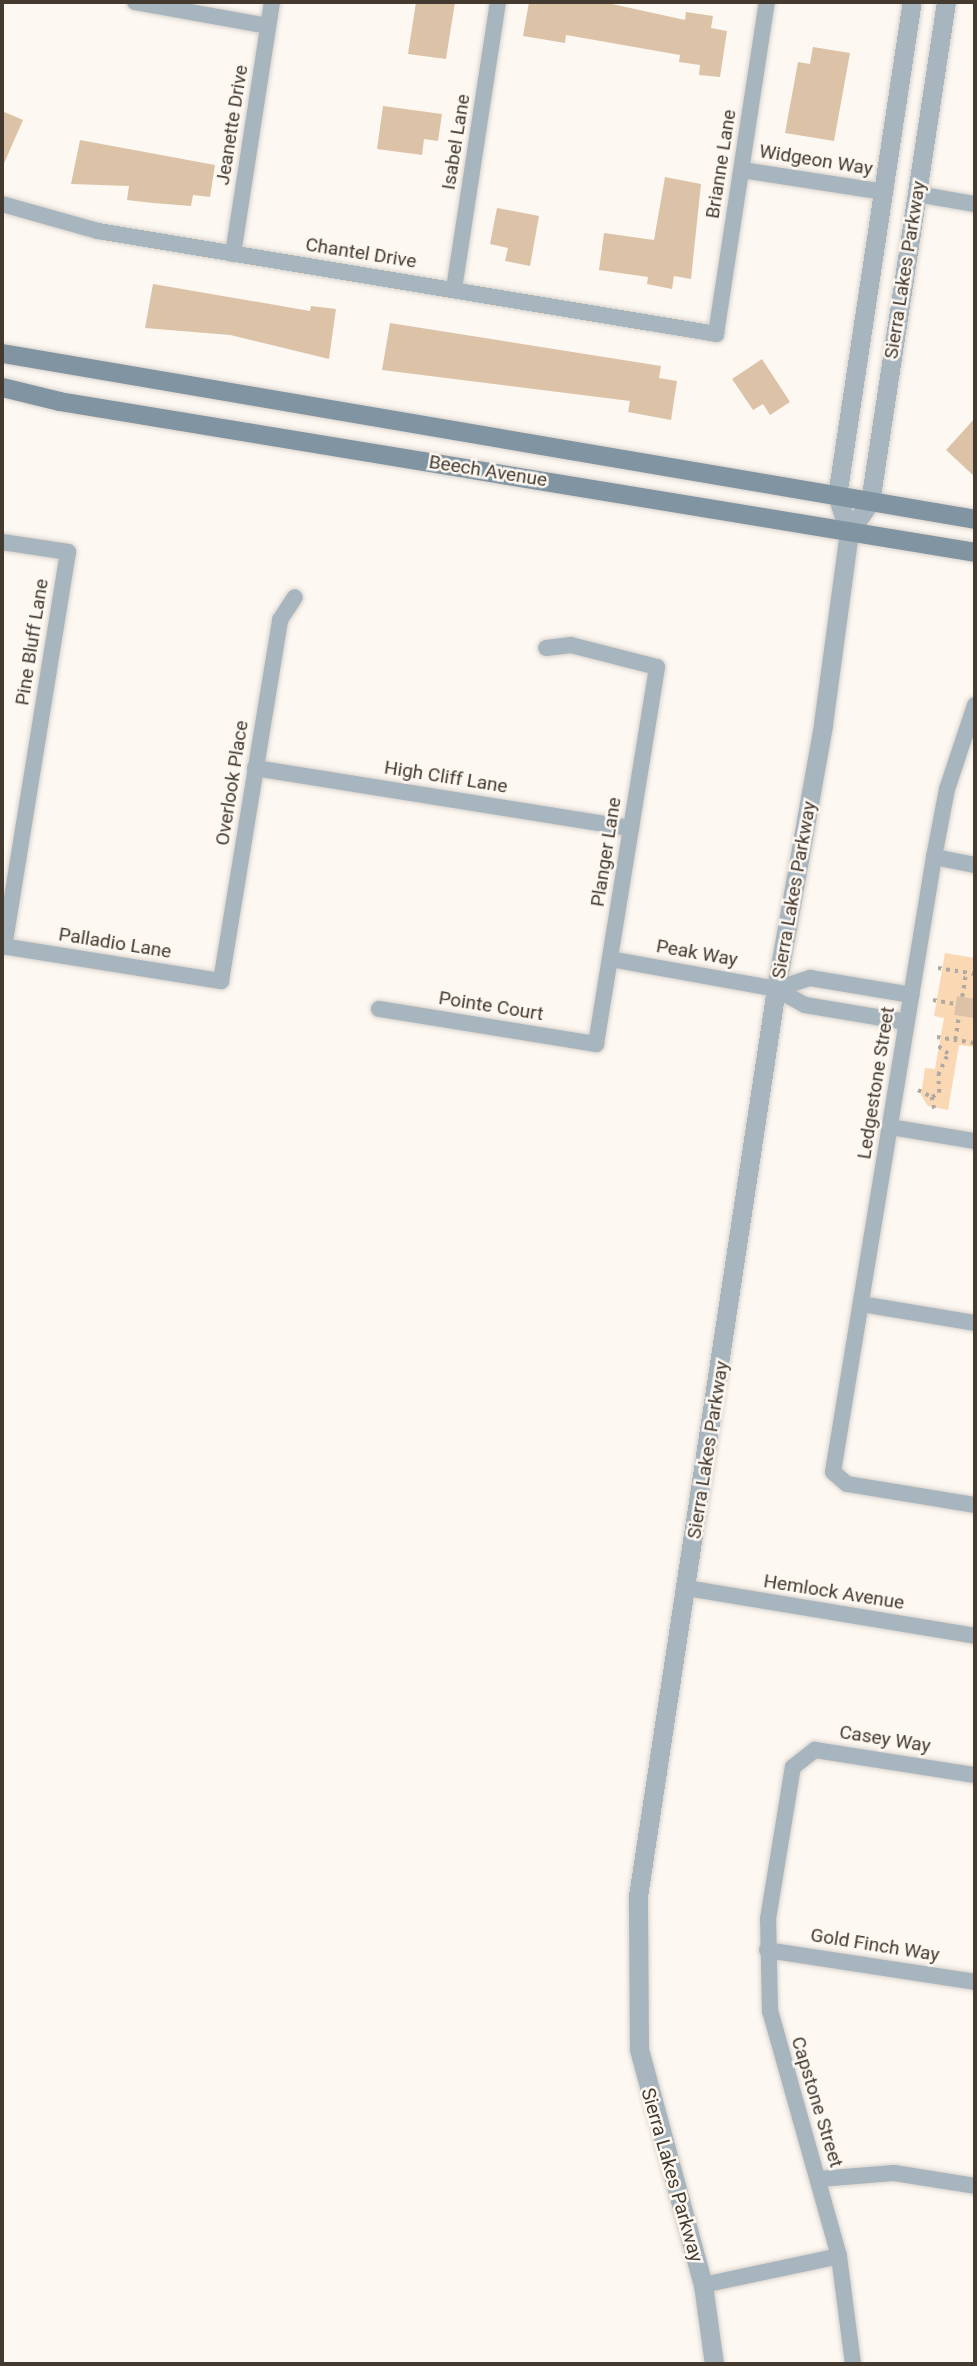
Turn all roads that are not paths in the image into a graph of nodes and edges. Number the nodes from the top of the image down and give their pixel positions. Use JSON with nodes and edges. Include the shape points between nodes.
{"nodes":[{"id":1,"x":135,"y":2,"type":"edge"},
{"id":2,"x":272,"y":2,"type":"edge"},
{"id":3,"x":498,"y":2,"type":"edge"},
{"id":4,"x":767,"y":2,"type":"edge"},
{"id":5,"x":912,"y":2,"type":"edge"},
{"id":6,"x":946,"y":2,"type":"edge"},
{"id":7,"x":268,"y":26,"type":"junction"},
{"id":8,"x":741,"y":170,"type":"junction"},
{"id":9,"x":884,"y":192,"type":"junction"},
{"id":10,"x":917,"y":194,"type":"junction"},
{"id":11,"x":2,"y":204,"type":"edge"},
{"id":12,"x":975,"y":204,"type":"edge"},
{"id":13,"x":233,"y":254,"type":"junction"},
{"id":14,"x":454,"y":289,"type":"junction"},
{"id":15,"x":716,"y":334,"type":"joint"},
{"id":16,"x":2,"y":354,"type":"edge"},
{"id":17,"x":2,"y":387,"type":"edge"},
{"id":18,"x":837,"y":496,"type":"junction"},
{"id":19,"x":870,"y":502,"type":"junction"},
{"id":20,"x":975,"y":519,"type":"edge"},
{"id":21,"x":849,"y":532,"type":"junction"},
{"id":22,"x":2,"y":542,"type":"edge"},
{"id":23,"x":975,"y":552,"type":"edge"},
{"id":24,"x":295,"y":597,"type":"dead end"},
{"id":25,"x":546,"y":648,"type":"dead end"},
{"id":26,"x":975,"y":705,"type":"edge"},
{"id":27,"x":255,"y":768,"type":"junction"},
{"id":28,"x":631,"y":828,"type":"junction"},
{"id":29,"x":934,"y":858,"type":"junction"},
{"id":30,"x":975,"y":865,"type":"edge"},
{"id":31,"x":3,"y":946,"type":"edge"},
{"id":32,"x":610,"y":959,"type":"junction"},
{"id":33,"x":221,"y":981,"type":"joint"},
{"id":34,"x":776,"y":989,"type":"junction"},
{"id":35,"x":912,"y":995,"type":"junction"},
{"id":36,"x":379,"y":1009,"type":"dead end"},
{"id":37,"x":907,"y":1022,"type":"junction"},
{"id":38,"x":596,"y":1044,"type":"joint"},
{"id":39,"x":890,"y":1127,"type":"junction"},
{"id":40,"x":975,"y":1141,"type":"edge"},
{"id":41,"x":861,"y":1304,"type":"junction"},
{"id":42,"x":975,"y":1323,"type":"edge"},
{"id":43,"x":975,"y":1505,"type":"edge"},
{"id":44,"x":686,"y":1588,"type":"junction"},
{"id":45,"x":975,"y":1636,"type":"edge"},
{"id":46,"x":793,"y":1767,"type":"joint"},
{"id":47,"x":975,"y":1775,"type":"edge"},
{"id":48,"x":767,"y":1950,"type":"junction"},
{"id":49,"x":975,"y":1982,"type":"edge"},
{"id":50,"x":819,"y":2179,"type":"junction"},
{"id":51,"x":975,"y":2186,"type":"edge"},
{"id":52,"x":839,"y":2256,"type":"junction"},
{"id":53,"x":703,"y":2285,"type":"junction"},
{"id":54,"x":714,"y":2364,"type":"edge"},
{"id":55,"x":853,"y":2364,"type":"edge"}],
"edges":[{"from":1,"to":7,"type":"street"},
{"from":2,"to":7,"type":"street","name":"Jeanette Drive"},
{"from":3,"to":14,"type":"street","name":"Isabel Lane"},
{"from":4,"to":8,"type":"street","name":"Brianne Lane"},
{"from":5,"to":9,"type":"street","name":"Sierra Lakes Parkway"},
{"from":6,"to":10,"type":"street","name":"Sierra Lakes Parkway"},
{"from":7,"to":13,"type":"street","name":"Jeanette Drive"},
{"from":8,"to":9,"type":"street","name":"Widgeon Way"},
{"from":8,"to":15,"type":"street","name":"Brianne Lane"},
{"from":9,"to":18,"type":"street","name":"Sierra Lakes Parkway"},
{"from":10,"to":12,"type":"street"},
{"from":10,"to":19,"type":"street","name":"Sierra Lakes Parkway"},
{"from":11,"to":13,"type":"street","name":"Chantel Drive","via":[[98,230]]},
{"from":13,"to":14,"type":"street","name":"Chantel Drive"},
{"from":14,"to":15,"type":"street","name":"Chantel Drive"},
{"from":16,"to":18,"type":"main road","name":"Beech Avenue"},
{"from":17,"to":21,"type":"main road","name":"Beech Avenue","via":[[59,401]]},
{"from":18,"to":19,"type":"main road","name":"Beech Avenue"},
{"from":18,"to":21,"type":"street","name":"Sierra Lakes Parkway"},
{"from":19,"to":20,"type":"main road","name":"Beech Avenue"},
{"from":19,"to":21,"type":"street","name":"Sierra Lakes Parkway"},
{"from":21,"to":23,"type":"main road","name":"Beech Avenue"},
{"from":21,"to":34,"type":"street","name":"Sierra Lakes Parkway","via":[[823,724]]},
{"from":22,"to":31,"type":"street","name":"Pine Bluff Lane","via":[[68,552]]},
{"from":24,"to":27,"type":"street","name":"Overlook Place","via":[[280,620]]},
{"from":25,"to":28,"type":"street","name":"Planger Lane","via":[[571,645],[657,667]]},
{"from":26,"to":29,"type":"street","name":"Ledgestone Street","via":[[947,789]]},
{"from":27,"to":28,"type":"street","name":"High Cliff Lane"},
{"from":27,"to":33,"type":"street","name":"Overlook Place"},
{"from":28,"to":32,"type":"street","name":"Planger Lane"},
{"from":29,"to":30,"type":"street"},
{"from":29,"to":35,"type":"street","name":"Ledgestone Street"},
{"from":31,"to":33,"type":"street","name":"Palladio Lane"},
{"from":32,"to":34,"type":"street","name":"Peak Way"},
{"from":32,"to":38,"type":"street","name":"Planger Lane"},
{"from":34,"to":35,"type":"street","name":"Peak Way","via":[[810,978]]},
{"from":34,"to":37,"type":"street","name":"Peak Way","via":[[805,1005]]},
{"from":34,"to":44,"type":"street","name":"Sierra Lakes Parkway"},
{"from":35,"to":37,"type":"street","name":"Ledgestone Street"},
{"from":36,"to":38,"type":"street","name":"Pointe Court"},
{"from":37,"to":39,"type":"street","name":"Ledgestone Street"},
{"from":39,"to":40,"type":"street"},
{"from":39,"to":41,"type":"street","name":"Ledgestone Street"},
{"from":41,"to":42,"type":"street"},
{"from":41,"to":43,"type":"street","name":"Ledgestone Street","via":[[833,1472],[847,1484]]},
{"from":44,"to":45,"type":"street","name":"Hemlock Avenue"},
{"from":44,"to":53,"type":"street","name":"Sierra Lakes Parkway","via":[[638,1896],[634,1989],[656,2129]]},
{"from":46,"to":47,"type":"street","name":"Casey Way","via":[[815,1750]]},
{"from":46,"to":48,"type":"street","name":"Capstone Street"},
{"from":48,"to":49,"type":"street","name":"Gold Finch Way"},
{"from":48,"to":50,"type":"street","name":"Capstone Street","via":[[770,2011],[783,2074]]},
{"from":50,"to":51,"type":"street","via":[[894,2173]]},
{"from":50,"to":52,"type":"street","name":"Capstone Street"},
{"from":52,"to":53,"type":"street"},
{"from":52,"to":55,"type":"street","name":"Capstone Street"},
{"from":53,"to":54,"type":"street","name":"Sierra Lakes Parkway"}]}
